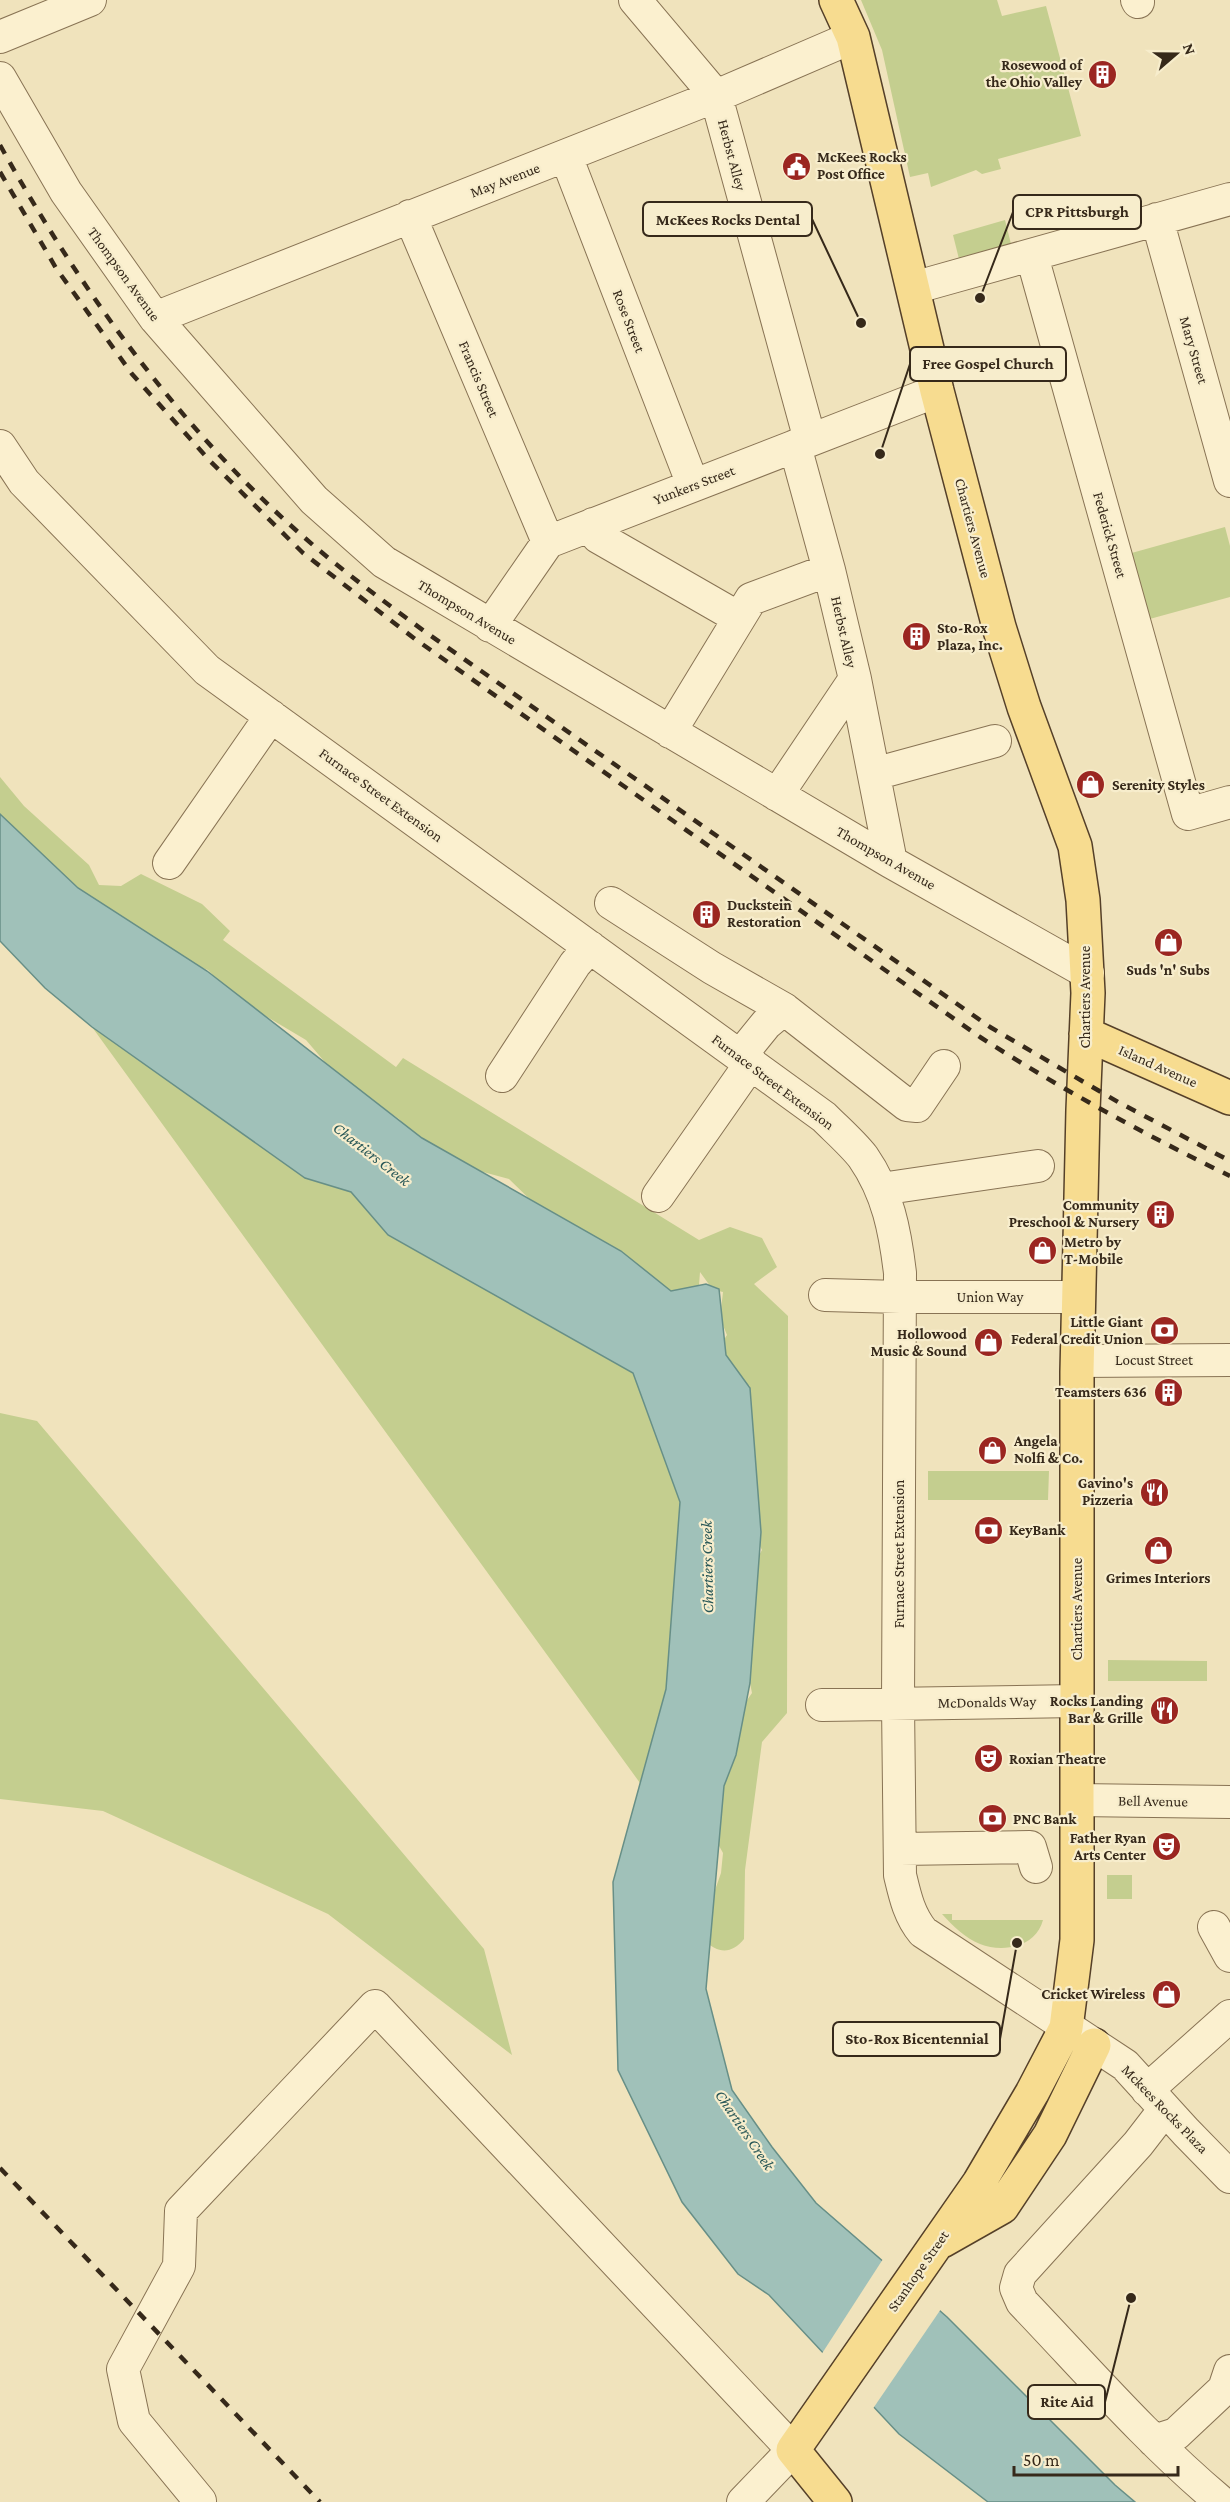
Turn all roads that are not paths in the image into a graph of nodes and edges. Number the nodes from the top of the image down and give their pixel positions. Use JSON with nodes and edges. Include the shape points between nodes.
{"nodes":[{"id":1,"x":634,"y":0,"type":"edge"},
{"id":2,"x":836,"y":0,"type":"edge"},
{"id":3,"x":87,"y":1,"type":"edge"},
{"id":4,"x":2,"y":32,"type":"edge"},
{"id":5,"x":853,"y":37,"type":"junction"},
{"id":6,"x":0,"y":78,"type":"edge"},
{"id":7,"x":716,"y":96,"type":"junction"},
{"id":8,"x":566,"y":156,"type":"junction"},
{"id":9,"x":1230,"y":199,"type":"edge"},
{"id":10,"x":410,"y":216,"type":"junction"},
{"id":11,"x":1157,"y":219,"type":"junction"},
{"id":12,"x":1032,"y":255,"type":"junction"},
{"id":13,"x":913,"y":288,"type":"junction"},
{"id":14,"x":155,"y":318,"type":"junction"},
{"id":15,"x":937,"y":391,"type":"junction"},
{"id":16,"x":803,"y":443,"type":"junction"},
{"id":17,"x":0,"y":446,"type":"edge"},
{"id":18,"x":1230,"y":481,"type":"edge"},
{"id":19,"x":693,"y":485,"type":"junction"},
{"id":20,"x":593,"y":524,"type":"junction"},
{"id":21,"x":548,"y":542,"type":"junction"},
{"id":22,"x":829,"y":570,"type":"junction"},
{"id":23,"x":739,"y":618,"type":"junction"},
{"id":24,"x":490,"y":626,"type":"junction"},
{"id":25,"x":855,"y":679,"type":"junction"},
{"id":26,"x":271,"y":716,"type":"junction"},
{"id":27,"x":670,"y":732,"type":"junction"},
{"id":28,"x":994,"y":741,"type":"dead end"},
{"id":29,"x":874,"y":774,"type":"junction"},
{"id":30,"x":777,"y":795,"type":"junction"},
{"id":31,"x":1230,"y":802,"type":"edge"},
{"id":32,"x":891,"y":862,"type":"junction"},
{"id":33,"x":169,"y":863,"type":"dead end"},
{"id":34,"x":611,"y":903,"type":"dead end"},
{"id":35,"x":590,"y":947,"type":"junction"},
{"id":36,"x":1088,"y":972,"type":"junction"},
{"id":37,"x":784,"y":1009,"type":"junction"},
{"id":38,"x":1086,"y":1034,"type":"junction"},
{"id":39,"x":746,"y":1059,"type":"junction"},
{"id":40,"x":944,"y":1066,"type":"dead end"},
{"id":41,"x":502,"y":1076,"type":"dead end"},
{"id":42,"x":1230,"y":1098,"type":"edge"},
{"id":43,"x":1038,"y":1166,"type":"dead end"},
{"id":44,"x":881,"y":1189,"type":"junction"},
{"id":45,"x":658,"y":1196,"type":"dead end"},
{"id":46,"x":825,"y":1295,"type":"dead end"},
{"id":47,"x":900,"y":1297,"type":"junction"},
{"id":48,"x":1079,"y":1297,"type":"junction"},
{"id":49,"x":1230,"y":1360,"type":"edge"},
{"id":50,"x":1078,"y":1361,"type":"junction"},
{"id":51,"x":1077,"y":1701,"type":"junction"},
{"id":52,"x":898,"y":1704,"type":"junction"},
{"id":53,"x":822,"y":1705,"type":"dead end"},
{"id":54,"x":1077,"y":1800,"type":"junction"},
{"id":55,"x":1230,"y":1802,"type":"edge"},
{"id":56,"x":900,"y":1849,"type":"junction"},
{"id":57,"x":1036,"y":1867,"type":"dead end"},
{"id":58,"x":1214,"y":1927,"type":"dead end"},
{"id":59,"x":1230,"y":1956,"type":"edge"},
{"id":60,"x":1230,"y":2016,"type":"edge"},
{"id":61,"x":1066,"y":2028,"type":"junction"},
{"id":62,"x":1094,"y":2045,"type":"junction"},
{"id":63,"x":1156,"y":2099,"type":"junction"},
{"id":64,"x":1230,"y":2176,"type":"edge"},
{"id":65,"x":950,"y":2232,"type":"junction"},
{"id":66,"x":1229,"y":2371,"type":"edge"},
{"id":67,"x":1154,"y":2441,"type":"junction"},
{"id":68,"x":793,"y":2450,"type":"junction"},
{"id":69,"x":200,"y":2501,"type":"edge"},
{"id":70,"x":743,"y":2502,"type":"edge"},
{"id":71,"x":835,"y":2502,"type":"edge"},
{"id":72,"x":1221,"y":2502,"type":"edge"}],
"edges":[{"from":1,"to":7,"type":"street","name":"Herbst Alley"},
{"from":2,"to":5,"type":"main road","name":"Chartiers Avenue"},
{"from":3,"to":4,"type":"street"},
{"from":5,"to":7,"type":"street","name":"May Avenue"},
{"from":5,"to":13,"type":"main road","name":"Chartiers Avenue"},
{"from":6,"to":14,"type":"street","name":"Thompson Avenue","via":[[66,192]]},
{"from":7,"to":8,"type":"street","name":"May Avenue"},
{"from":7,"to":16,"type":"street","name":"Herbst Alley"},
{"from":8,"to":10,"type":"street","name":"May Avenue"},
{"from":8,"to":19,"type":"street","name":"Rose Street"},
{"from":9,"to":11,"type":"street"},
{"from":10,"to":14,"type":"street","name":"May Avenue"},
{"from":10,"to":21,"type":"street","name":"Francis Street"},
{"from":11,"to":12,"type":"street"},
{"from":11,"to":18,"type":"street","name":"Mary Street"},
{"from":12,"to":13,"type":"street"},
{"from":12,"to":31,"type":"street","name":"Federick Street","via":[[1188,814]]},
{"from":13,"to":15,"type":"main road","name":"Chartiers Avenue"},
{"from":14,"to":24,"type":"street","name":"Thompson Avenue","via":[[314,500],[384,562]]},
{"from":15,"to":16,"type":"street","name":"Yunkers Street"},
{"from":15,"to":36,"type":"main road","name":"Chartiers Avenue","via":[[999,627],[1075,846]]},
{"from":16,"to":19,"type":"street","name":"Yunkers Street"},
{"from":16,"to":22,"type":"street","name":"Herbst Alley"},
{"from":17,"to":26,"type":"street","name":"Furnace Street Extension","via":[[24,482],[207,670]]},
{"from":19,"to":20,"type":"street","name":"Yunkers Street"},
{"from":20,"to":21,"type":"street","name":"Yunkers Street"},
{"from":20,"to":23,"type":"street","via":[[598,537]]},
{"from":21,"to":24,"type":"street"},
{"from":22,"to":23,"type":"street","via":[[751,599]]},
{"from":22,"to":25,"type":"street","name":"Herbst Alley"},
{"from":23,"to":27,"type":"street"},
{"from":24,"to":27,"type":"street","name":"Thompson Avenue"},
{"from":25,"to":29,"type":"street","name":"Herbst Alley"},
{"from":25,"to":30,"type":"street"},
{"from":26,"to":33,"type":"street"},
{"from":26,"to":35,"type":"street","name":"Furnace Street Extension"},
{"from":27,"to":30,"type":"street","name":"Thompson Avenue"},
{"from":28,"to":29,"type":"street"},
{"from":29,"to":32,"type":"street","name":"Herbst Alley"},
{"from":30,"to":32,"type":"street","name":"Thompson Avenue"},
{"from":32,"to":36,"type":"street","name":"Thompson Avenue"},
{"from":34,"to":37,"type":"street"},
{"from":35,"to":39,"type":"street","name":"Furnace Street Extension"},
{"from":35,"to":41,"type":"street"},
{"from":36,"to":38,"type":"main road","name":"Chartiers Avenue"},
{"from":37,"to":39,"type":"street","via":[[766,1024]]},
{"from":37,"to":40,"type":"street","via":[[907,1106],[917,1106]]},
{"from":38,"to":42,"type":"main road","name":"Island Avenue"},
{"from":38,"to":48,"type":"main road","name":"Chartiers Avenue"},
{"from":39,"to":44,"type":"street","name":"Furnace Street Extension","via":[[824,1117],[862,1156]]},
{"from":39,"to":45,"type":"street"},
{"from":43,"to":44,"type":"street"},
{"from":44,"to":47,"type":"street","name":"Furnace Street Extension","via":[[891,1213]]},
{"from":46,"to":47,"type":"street","name":"Union Way"},
{"from":47,"to":48,"type":"street","name":"Union Way"},
{"from":47,"to":52,"type":"street","name":"Furnace Street Extension"},
{"from":48,"to":50,"type":"main road","name":"Chartiers Avenue"},
{"from":49,"to":50,"type":"street","name":"Locust Street"},
{"from":50,"to":51,"type":"main road","name":"Chartiers Avenue"},
{"from":51,"to":52,"type":"street","name":"McDonalds Way"},
{"from":51,"to":54,"type":"main road","name":"Chartiers Avenue"},
{"from":52,"to":53,"type":"street","name":"McDonalds Way"},
{"from":52,"to":56,"type":"street","name":"Furnace Street Extension"},
{"from":54,"to":55,"type":"street","name":"Bell Avenue"},
{"from":54,"to":61,"type":"main road","name":"Chartiers Avenue","via":[[1077,1941]]},
{"from":56,"to":57,"type":"street","via":[[1030,1847]]},
{"from":56,"to":61,"type":"street","name":"Furnace Street Extension","via":[[906,1903],[921,1930]]},
{"from":58,"to":59,"type":"street"},
{"from":60,"to":63,"type":"street"},
{"from":61,"to":62,"type":"street","name":"Mckees Rocks Plaza"},
{"from":61,"to":65,"type":"main road","name":"Stanhope Street"},
{"from":62,"to":63,"type":"street","name":"Mckees Rocks Plaza","via":[[1125,2065]]},
{"from":62,"to":65,"type":"main road","via":[[1050,2135],[1002,2207]]},
{"from":63,"to":64,"type":"street","name":"Mckees Rocks Plaza"},
{"from":63,"to":67,"type":"street","via":[[1138,2144],[1020,2274],[1016,2288],[1022,2302]]},
{"from":65,"to":68,"type":"main road","name":"Stanhope Street"},
{"from":66,"to":67,"type":"street","via":[[1214,2377],[1165,2421]]},
{"from":67,"to":72,"type":"street"},
{"from":68,"to":69,"type":"street","via":[[375,2006],[181,2211],[179,2265],[123,2369],[134,2421]]},
{"from":68,"to":70,"type":"street"},
{"from":68,"to":71,"type":"main road"}]}
